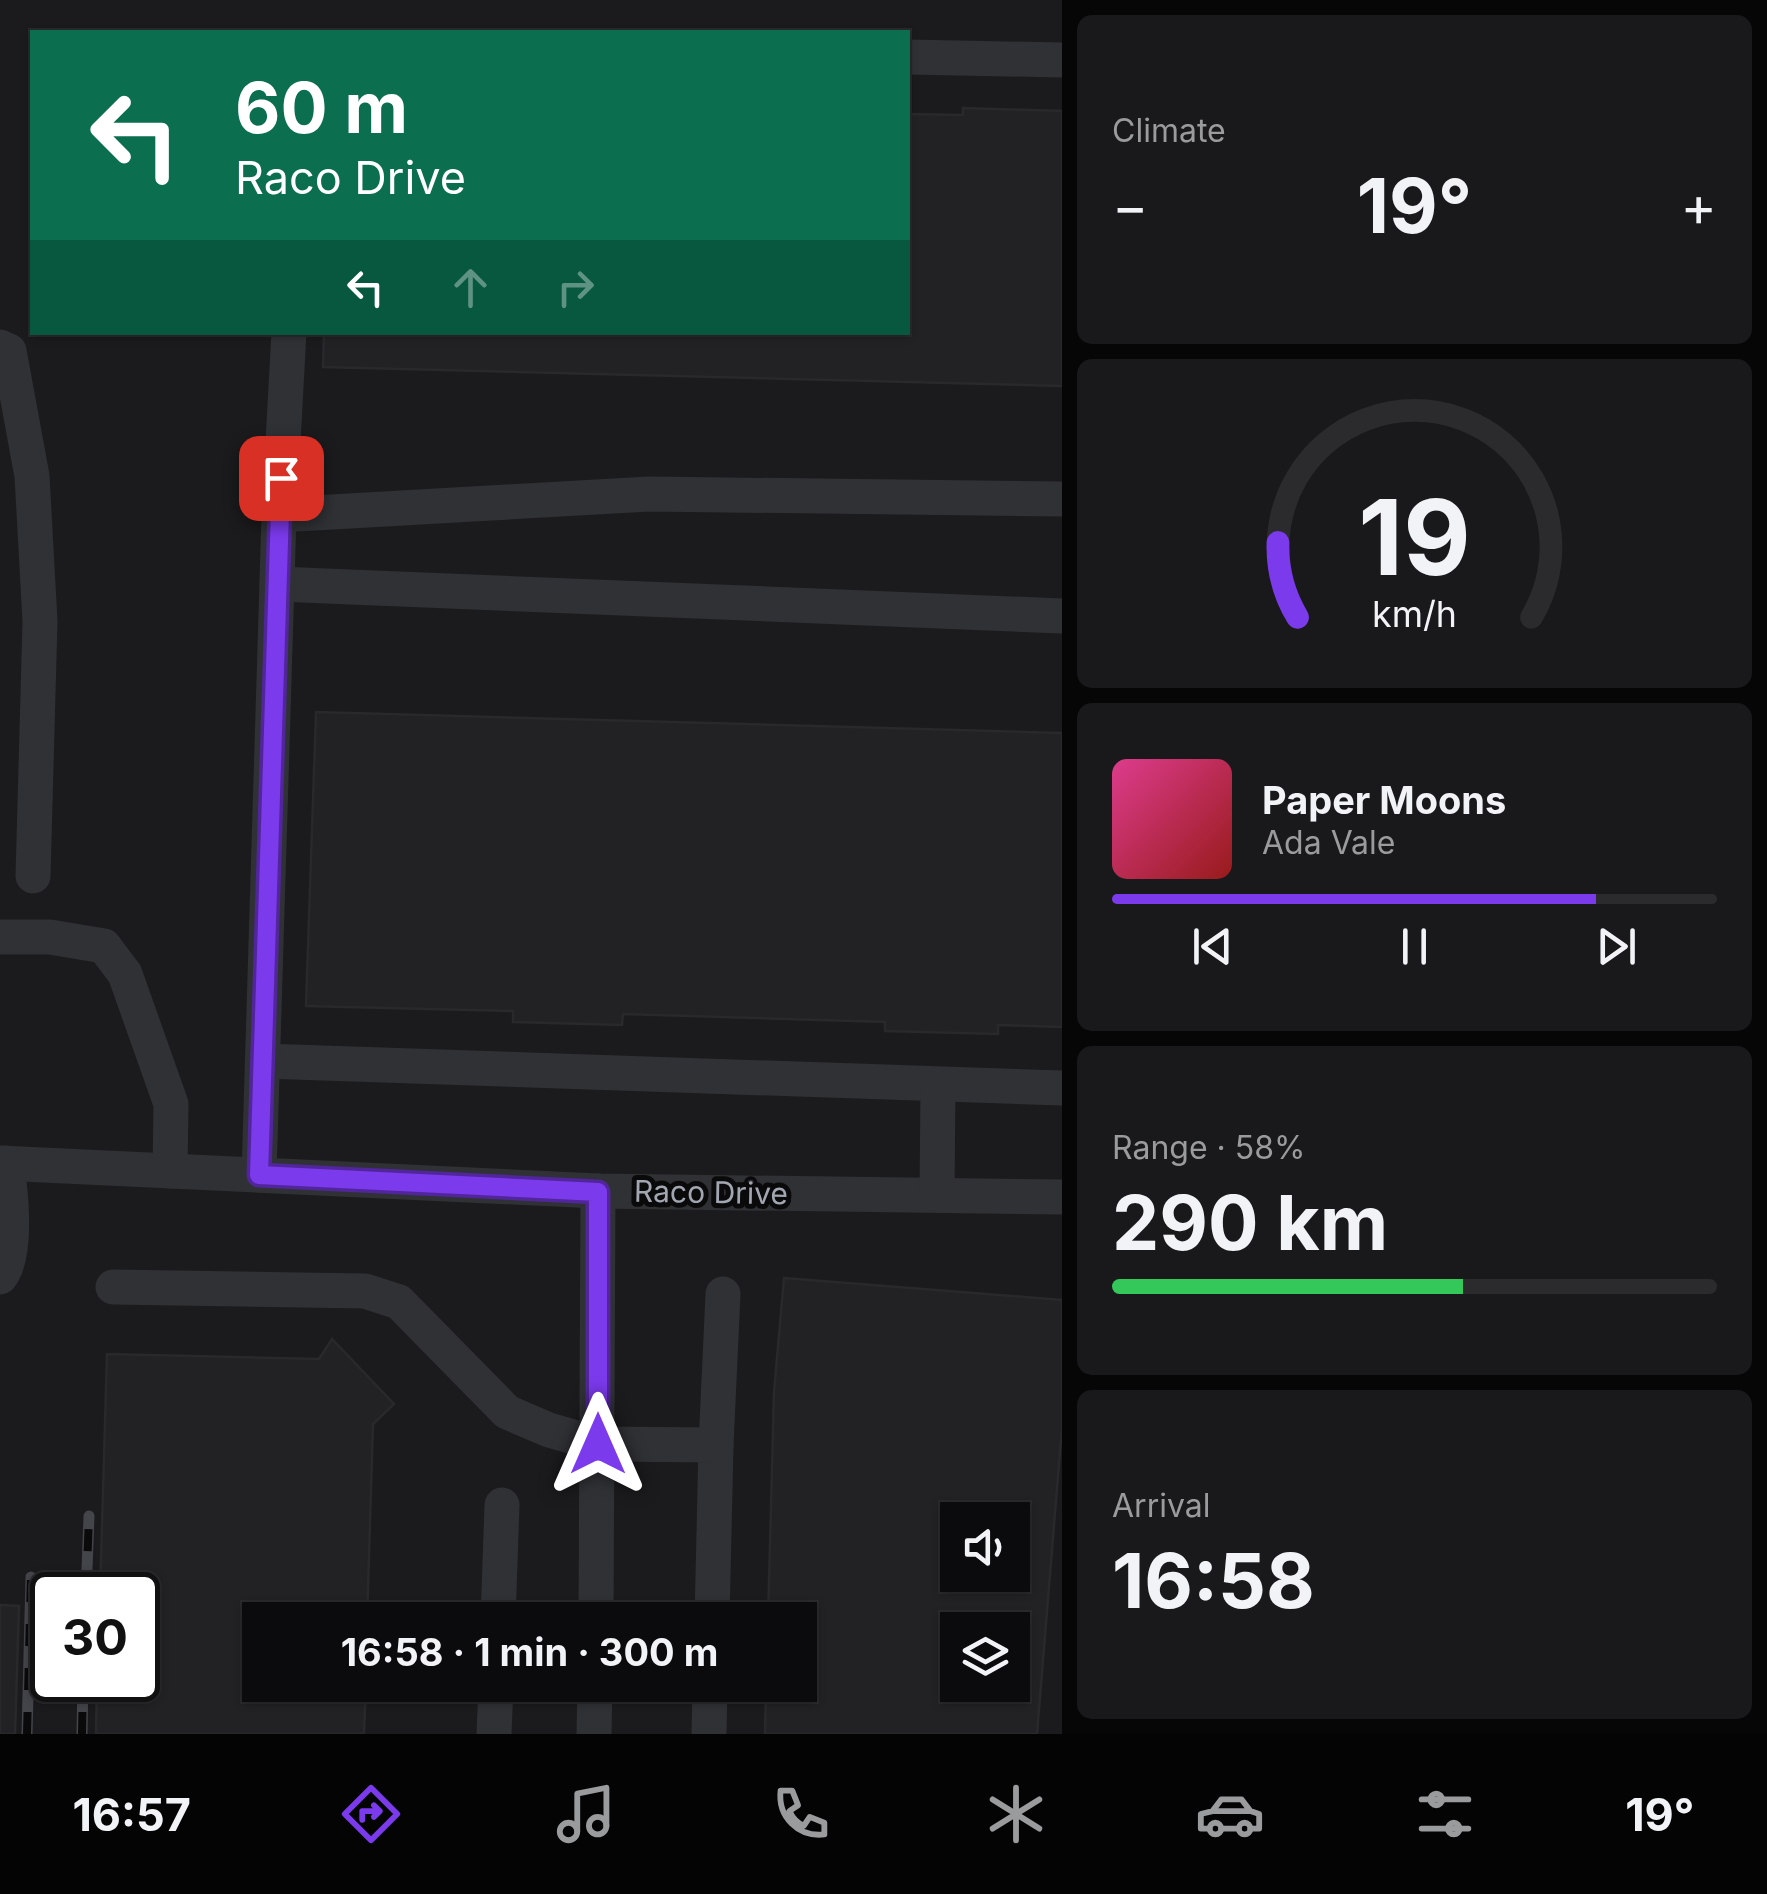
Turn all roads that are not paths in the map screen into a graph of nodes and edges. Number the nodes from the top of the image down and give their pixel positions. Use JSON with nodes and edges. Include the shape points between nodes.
{"nodes":[{"id":1,"x":910,"y":57,"type":"edge"},
{"id":2,"x":1062,"y":60,"type":"edge"},
{"id":3,"x":289,"y":335,"type":"edge"},
{"id":4,"x":0,"y":348,"type":"edge"},
{"id":5,"x":1062,"y":499,"type":"edge"},
{"id":6,"x":279,"y":515,"type":"junction"},
{"id":7,"x":277,"y":584,"type":"junction"},
{"id":8,"x":1062,"y":616,"type":"edge"},
{"id":9,"x":34,"y":876,"type":"dead end"},
{"id":10,"x":0,"y":937,"type":"edge"},
{"id":11,"x":262,"y":1062,"type":"junction"},
{"id":12,"x":938,"y":1085,"type":"junction"},
{"id":13,"x":1062,"y":1088,"type":"edge"},
{"id":14,"x":3,"y":1163,"type":"edge"},
{"id":15,"x":170,"y":1171,"type":"junction"},
{"id":16,"x":259,"y":1175,"type":"junction"},
{"id":17,"x":598,"y":1192,"type":"junction"},
{"id":18,"x":937,"y":1195,"type":"junction"},
{"id":19,"x":1062,"y":1197,"type":"edge"},
{"id":20,"x":0,"y":1277,"type":"edge"},
{"id":21,"x":113,"y":1287,"type":"dead end"},
{"id":22,"x":723,"y":1294,"type":"dead end"},
{"id":23,"x":598,"y":1444,"type":"junction"},
{"id":24,"x":716,"y":1446,"type":"junction"},
{"id":25,"x":502,"y":1505,"type":"dead end"},
{"id":26,"x":499,"y":1602,"type":"edge"},
{"id":27,"x":596,"y":1602,"type":"edge"},
{"id":28,"x":712,"y":1602,"type":"edge"},
{"id":29,"x":495,"y":1702,"type":"edge"},
{"id":30,"x":595,"y":1702,"type":"edge"},
{"id":31,"x":710,"y":1702,"type":"edge"},
{"id":32,"x":494,"y":1734,"type":"edge"},
{"id":33,"x":594,"y":1734,"type":"edge"},
{"id":34,"x":709,"y":1734,"type":"edge"}],
"edges":[{"from":1,"to":2,"type":"street"},
{"from":3,"to":6,"type":"street"},
{"from":4,"to":9,"type":"street","via":[[10,352],[32,476],[40,621]]},
{"from":5,"to":6,"type":"street","via":[[648,494]]},
{"from":6,"to":7,"type":"street"},
{"from":7,"to":8,"type":"street"},
{"from":7,"to":11,"type":"street"},
{"from":10,"to":15,"type":"street","via":[[104,946],[125,974],[171,1104]]},
{"from":11,"to":12,"type":"street"},
{"from":11,"to":16,"type":"street"},
{"from":12,"to":13,"type":"street"},
{"from":12,"to":18,"type":"street"},
{"from":14,"to":15,"type":"street","name":"Raco Drive"},
{"from":14,"to":20,"type":"street","via":[[12,1197],[8,1268]]},
{"from":15,"to":16,"type":"street","name":"Raco Drive"},
{"from":16,"to":17,"type":"street","name":"Raco Drive"},
{"from":17,"to":18,"type":"street","name":"Raco Drive"},
{"from":17,"to":23,"type":"street"},
{"from":18,"to":19,"type":"street","name":"Raco Drive"},
{"from":21,"to":23,"type":"street","via":[[364,1291],[399,1302],[507,1412]]},
{"from":22,"to":24,"type":"street"},
{"from":23,"to":24,"type":"street"},
{"from":23,"to":27,"type":"street"},
{"from":24,"to":28,"type":"street"},
{"from":25,"to":26,"type":"street"},
{"from":29,"to":32,"type":"street"},
{"from":30,"to":33,"type":"street"},
{"from":31,"to":34,"type":"street"}]}
